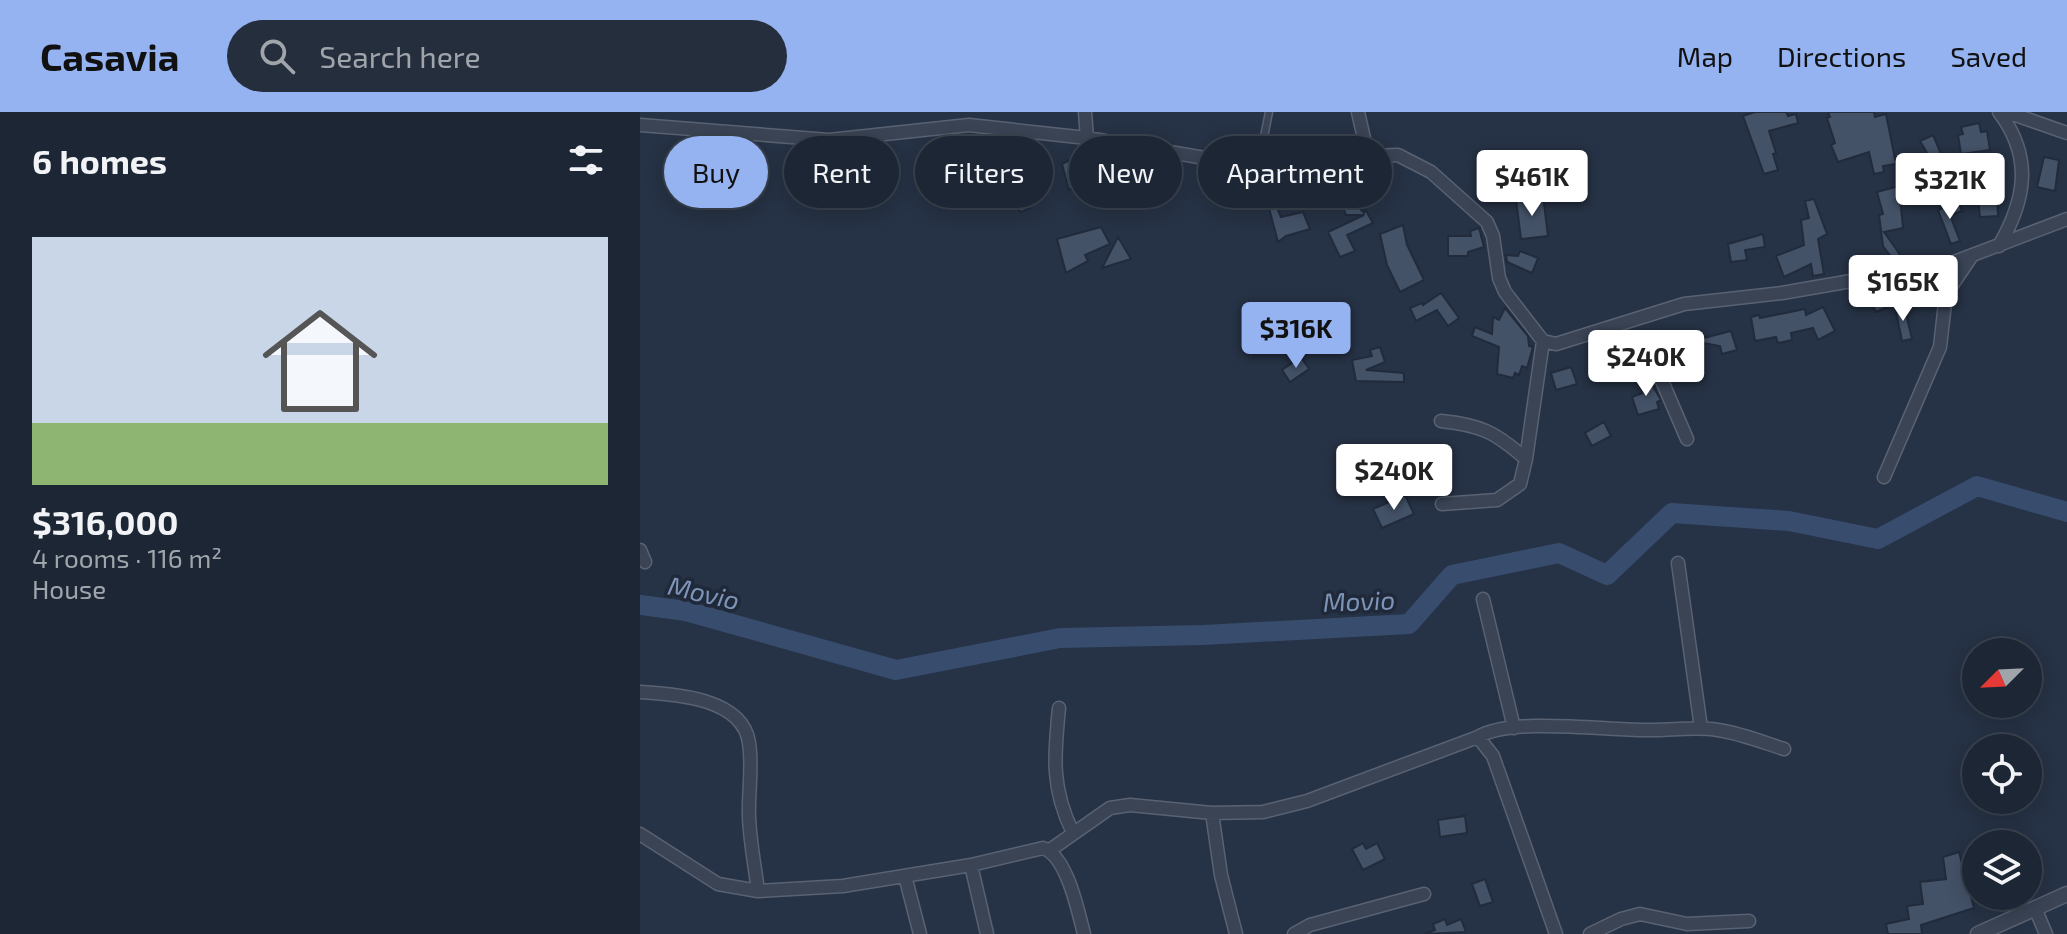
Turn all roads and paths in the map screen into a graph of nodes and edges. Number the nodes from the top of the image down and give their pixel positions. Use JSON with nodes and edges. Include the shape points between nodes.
{"nodes":[{"id":1,"x":1085,"y":112,"type":"edge"},
{"id":2,"x":1269,"y":112,"type":"edge"},
{"id":3,"x":1358,"y":112,"type":"edge"},
{"id":4,"x":1999,"y":112,"type":"edge"},
{"id":5,"x":2008,"y":112,"type":"edge"},
{"id":6,"x":640,"y":125,"type":"edge"},
{"id":7,"x":2067,"y":133,"type":"edge"},
{"id":8,"x":1069,"y":136,"type":"edge"},
{"id":9,"x":1087,"y":136,"type":"edge"},
{"id":10,"x":1264,"y":136,"type":"edge"},
{"id":11,"x":1363,"y":136,"type":"edge"},
{"id":12,"x":1392,"y":155,"type":"edge"},
{"id":13,"x":2067,"y":219,"type":"edge"},
{"id":14,"x":1999,"y":246,"type":"junction"},
{"id":15,"x":1971,"y":257,"type":"junction"},
{"id":16,"x":1613,"y":327,"type":"junction"},
{"id":17,"x":1543,"y":341,"type":"junction"},
{"id":18,"x":1441,"y":421,"type":"dead end"},
{"id":19,"x":1687,"y":439,"type":"dead end"},
{"id":20,"x":1526,"y":459,"type":"junction"},
{"id":21,"x":1884,"y":477,"type":"dead end"},
{"id":22,"x":1442,"y":504,"type":"dead end"},
{"id":23,"x":1678,"y":563,"type":"dead end"},
{"id":24,"x":1483,"y":599,"type":"dead end"},
{"id":25,"x":640,"y":692,"type":"edge"},
{"id":26,"x":1059,"y":708,"type":"dead end"},
{"id":27,"x":1514,"y":728,"type":"junction"},
{"id":28,"x":1701,"y":728,"type":"junction"},
{"id":29,"x":1478,"y":737,"type":"junction"},
{"id":30,"x":1784,"y":749,"type":"dead end"},
{"id":31,"x":1212,"y":813,"type":"junction"},
{"id":32,"x":1073,"y":833,"type":"junction"},
{"id":33,"x":640,"y":834,"type":"edge"},
{"id":34,"x":1050,"y":850,"type":"junction"},
{"id":35,"x":971,"y":865,"type":"junction"},
{"id":36,"x":905,"y":876,"type":"junction"},
{"id":37,"x":758,"y":891,"type":"junction"},
{"id":38,"x":1424,"y":894,"type":"dead end"},
{"id":39,"x":2067,"y":894,"type":"edge"},
{"id":40,"x":2042,"y":905,"type":"edge"},
{"id":41,"x":2031,"y":910,"type":"edge"},
{"id":42,"x":2036,"y":910,"type":"edge"},
{"id":43,"x":1749,"y":921,"type":"dead end"},
{"id":44,"x":920,"y":934,"type":"edge"},
{"id":45,"x":987,"y":934,"type":"edge"},
{"id":46,"x":1084,"y":934,"type":"edge"},
{"id":47,"x":1236,"y":934,"type":"edge"},
{"id":48,"x":1294,"y":934,"type":"edge"},
{"id":49,"x":1556,"y":934,"type":"edge"},
{"id":50,"x":1590,"y":934,"type":"edge"},
{"id":51,"x":1978,"y":934,"type":"edge"},
{"id":52,"x":2046,"y":934,"type":"edge"}],
"edges":[{"from":1,"to":9,"type":"street"},
{"from":2,"to":10,"type":"lane"},
{"from":3,"to":11,"type":"street"},
{"from":4,"to":14,"type":"street","via":[[2013,131],[2023,184]]},
{"from":5,"to":7,"type":"street"},
{"from":6,"to":8,"type":"street","via":[[829,140],[969,125]]},
{"from":12,"to":17,"type":"street","via":[[1431,172],[1477,210],[1493,236],[1505,292]]},
{"from":13,"to":14,"type":"street"},
{"from":14,"to":15,"type":"street"},
{"from":15,"to":16,"type":"street","via":[[1782,293],[1684,304]]},
{"from":15,"to":21,"type":"street","via":[[1946,294],[1940,347]]},
{"from":16,"to":17,"type":"street","via":[[1565,343]]},
{"from":16,"to":19,"type":"street","via":[[1622,345],[1659,374]]},
{"from":17,"to":20,"type":"street"},
{"from":18,"to":20,"type":"street","via":[[1494,432]]},
{"from":20,"to":22,"type":"street","via":[[1520,484],[1505,496]]},
{"from":23,"to":28,"type":"street"},
{"from":24,"to":27,"type":"street"},
{"from":25,"to":37,"type":"street","via":[[707,701],[744,727],[750,746],[749,818]]},
{"from":26,"to":32,"type":"street","via":[[1057,792]]},
{"from":27,"to":28,"type":"street"},
{"from":27,"to":29,"type":"street"},
{"from":28,"to":30,"type":"street"},
{"from":29,"to":31,"type":"street","via":[[1307,801],[1263,812]]},
{"from":29,"to":49,"type":"street","via":[[1493,756]]},
{"from":31,"to":32,"type":"street","via":[[1121,805]]},
{"from":31,"to":47,"type":"street"},
{"from":32,"to":34,"type":"street"},
{"from":33,"to":37,"type":"street","via":[[718,884]]},
{"from":34,"to":35,"type":"street","via":[[1033,849]]},
{"from":34,"to":46,"type":"street","via":[[1068,879]]},
{"from":35,"to":36,"type":"street"},
{"from":35,"to":45,"type":"street"},
{"from":36,"to":37,"type":"street"},
{"from":36,"to":44,"type":"street"},
{"from":38,"to":48,"type":"street"},
{"from":39,"to":40,"type":"street"},
{"from":41,"to":51,"type":"street"},
{"from":42,"to":52,"type":"street"},
{"from":43,"to":50,"type":"street","via":[[1687,924],[1640,914]]}]}
